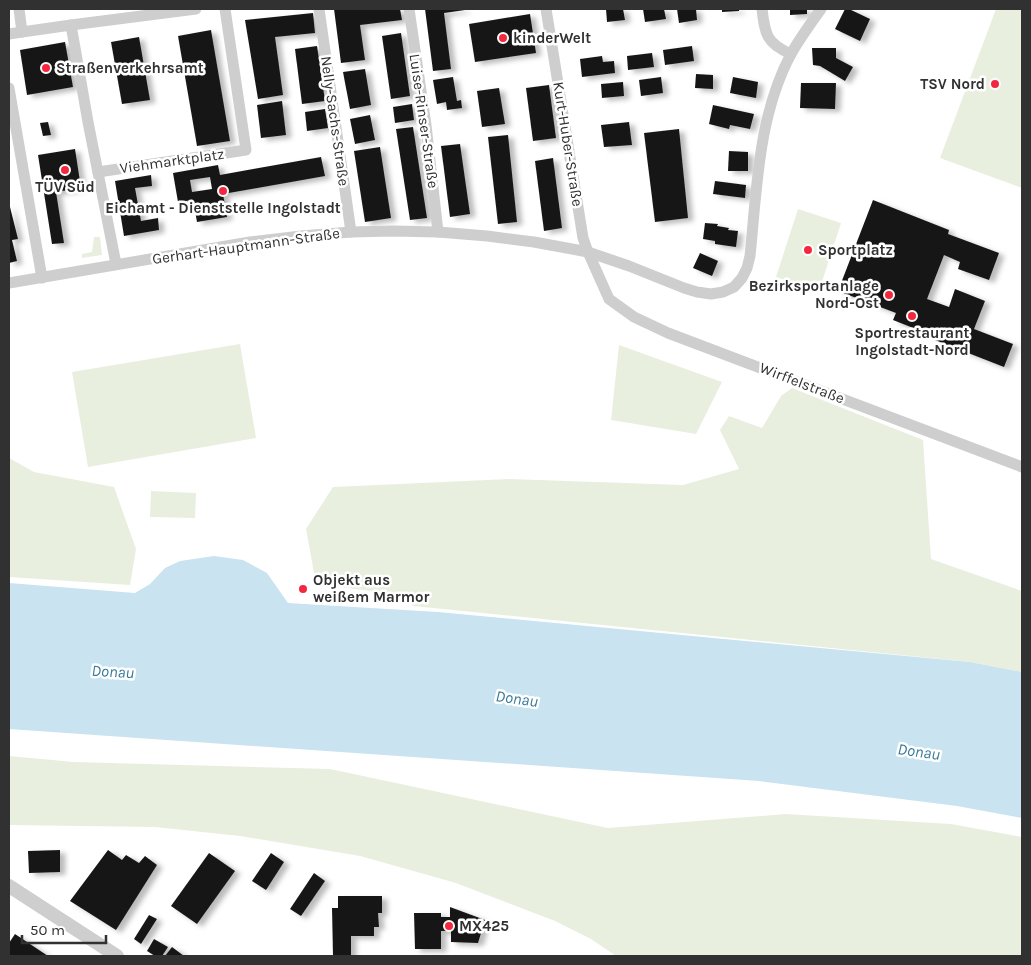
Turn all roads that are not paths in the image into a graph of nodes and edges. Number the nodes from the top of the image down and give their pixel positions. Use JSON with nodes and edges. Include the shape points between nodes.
{"nodes":[{"id":1,"x":19,"y":9,"type":"edge"},
{"id":2,"x":196,"y":9,"type":"edge"},
{"id":3,"x":225,"y":9,"type":"edge"},
{"id":4,"x":319,"y":9,"type":"edge"},
{"id":5,"x":409,"y":9,"type":"edge"},
{"id":6,"x":546,"y":9,"type":"edge"},
{"id":7,"x":762,"y":9,"type":"edge"},
{"id":8,"x":821,"y":9,"type":"edge"},
{"id":9,"x":71,"y":25,"type":"junction"},
{"id":10,"x":22,"y":32,"type":"junction"},
{"id":11,"x":9,"y":34,"type":"edge"},
{"id":12,"x":791,"y":54,"type":"junction"},
{"id":13,"x":9,"y":88,"type":"edge"},
{"id":14,"x":10,"y":102,"type":"edge"},
{"id":15,"x":98,"y":172,"type":"junction"},
{"id":16,"x":351,"y":232,"type":"junction"},
{"id":17,"x":438,"y":232,"type":"junction"},
{"id":18,"x":588,"y":252,"type":"junction"},
{"id":19,"x":116,"y":264,"type":"junction"},
{"id":20,"x":599,"y":277,"type":"joint"},
{"id":21,"x":42,"y":278,"type":"junction"},
{"id":22,"x":9,"y":283,"type":"edge"},
{"id":23,"x":1022,"y":467,"type":"edge"},
{"id":24,"x":9,"y":886,"type":"edge"},
{"id":25,"x":117,"y":956,"type":"edge"}],
"edges":[{"from":1,"to":10,"type":"street"},
{"from":2,"to":9,"type":"street"},
{"from":3,"to":15,"type":"street","name":"Viehmarktplatz","via":[[246,150]]},
{"from":4,"to":16,"type":"street","name":"Nelly-Sachs-Straße"},
{"from":5,"to":17,"type":"street","name":"Luise-Rinser-Straße"},
{"from":6,"to":18,"type":"street","name":"Kurt-Huber-Straße","via":[[583,238]]},
{"from":7,"to":12,"type":"street","via":[[768,37],[780,49]]},
{"from":8,"to":12,"type":"street"},
{"from":9,"to":10,"type":"street"},
{"from":9,"to":15,"type":"street","name":"Viehmarktplatz"},
{"from":10,"to":11,"type":"street"},
{"from":12,"to":18,"type":"street","name":"Gerhart-Hauptmann-Straße","via":[[771,105],[763,139],[750,256],[742,278],[734,287],[711,294],[698,292]]},
{"from":13,"to":14,"type":"street"},
{"from":14,"to":21,"type":"street"},
{"from":15,"to":19,"type":"street","name":"Viehmarktplatz"},
{"from":16,"to":17,"type":"street","name":"Gerhart-Hauptmann-Straße"},
{"from":16,"to":19,"type":"street","name":"Gerhart-Hauptmann-Straße","via":[[250,242]]},
{"from":17,"to":18,"type":"street","name":"Gerhart-Hauptmann-Straße","via":[[534,242]]},
{"from":18,"to":20,"type":"street","name":"Kurt-Huber-Straße"},
{"from":19,"to":21,"type":"street","name":"Gerhart-Hauptmann-Straße"},
{"from":20,"to":23,"type":"street","name":"Wirffelstraße","via":[[609,299],[634,318]]},
{"from":21,"to":22,"type":"street","name":"Gerhart-Hauptmann-Straße"},
{"from":24,"to":25,"type":"street"}]}
